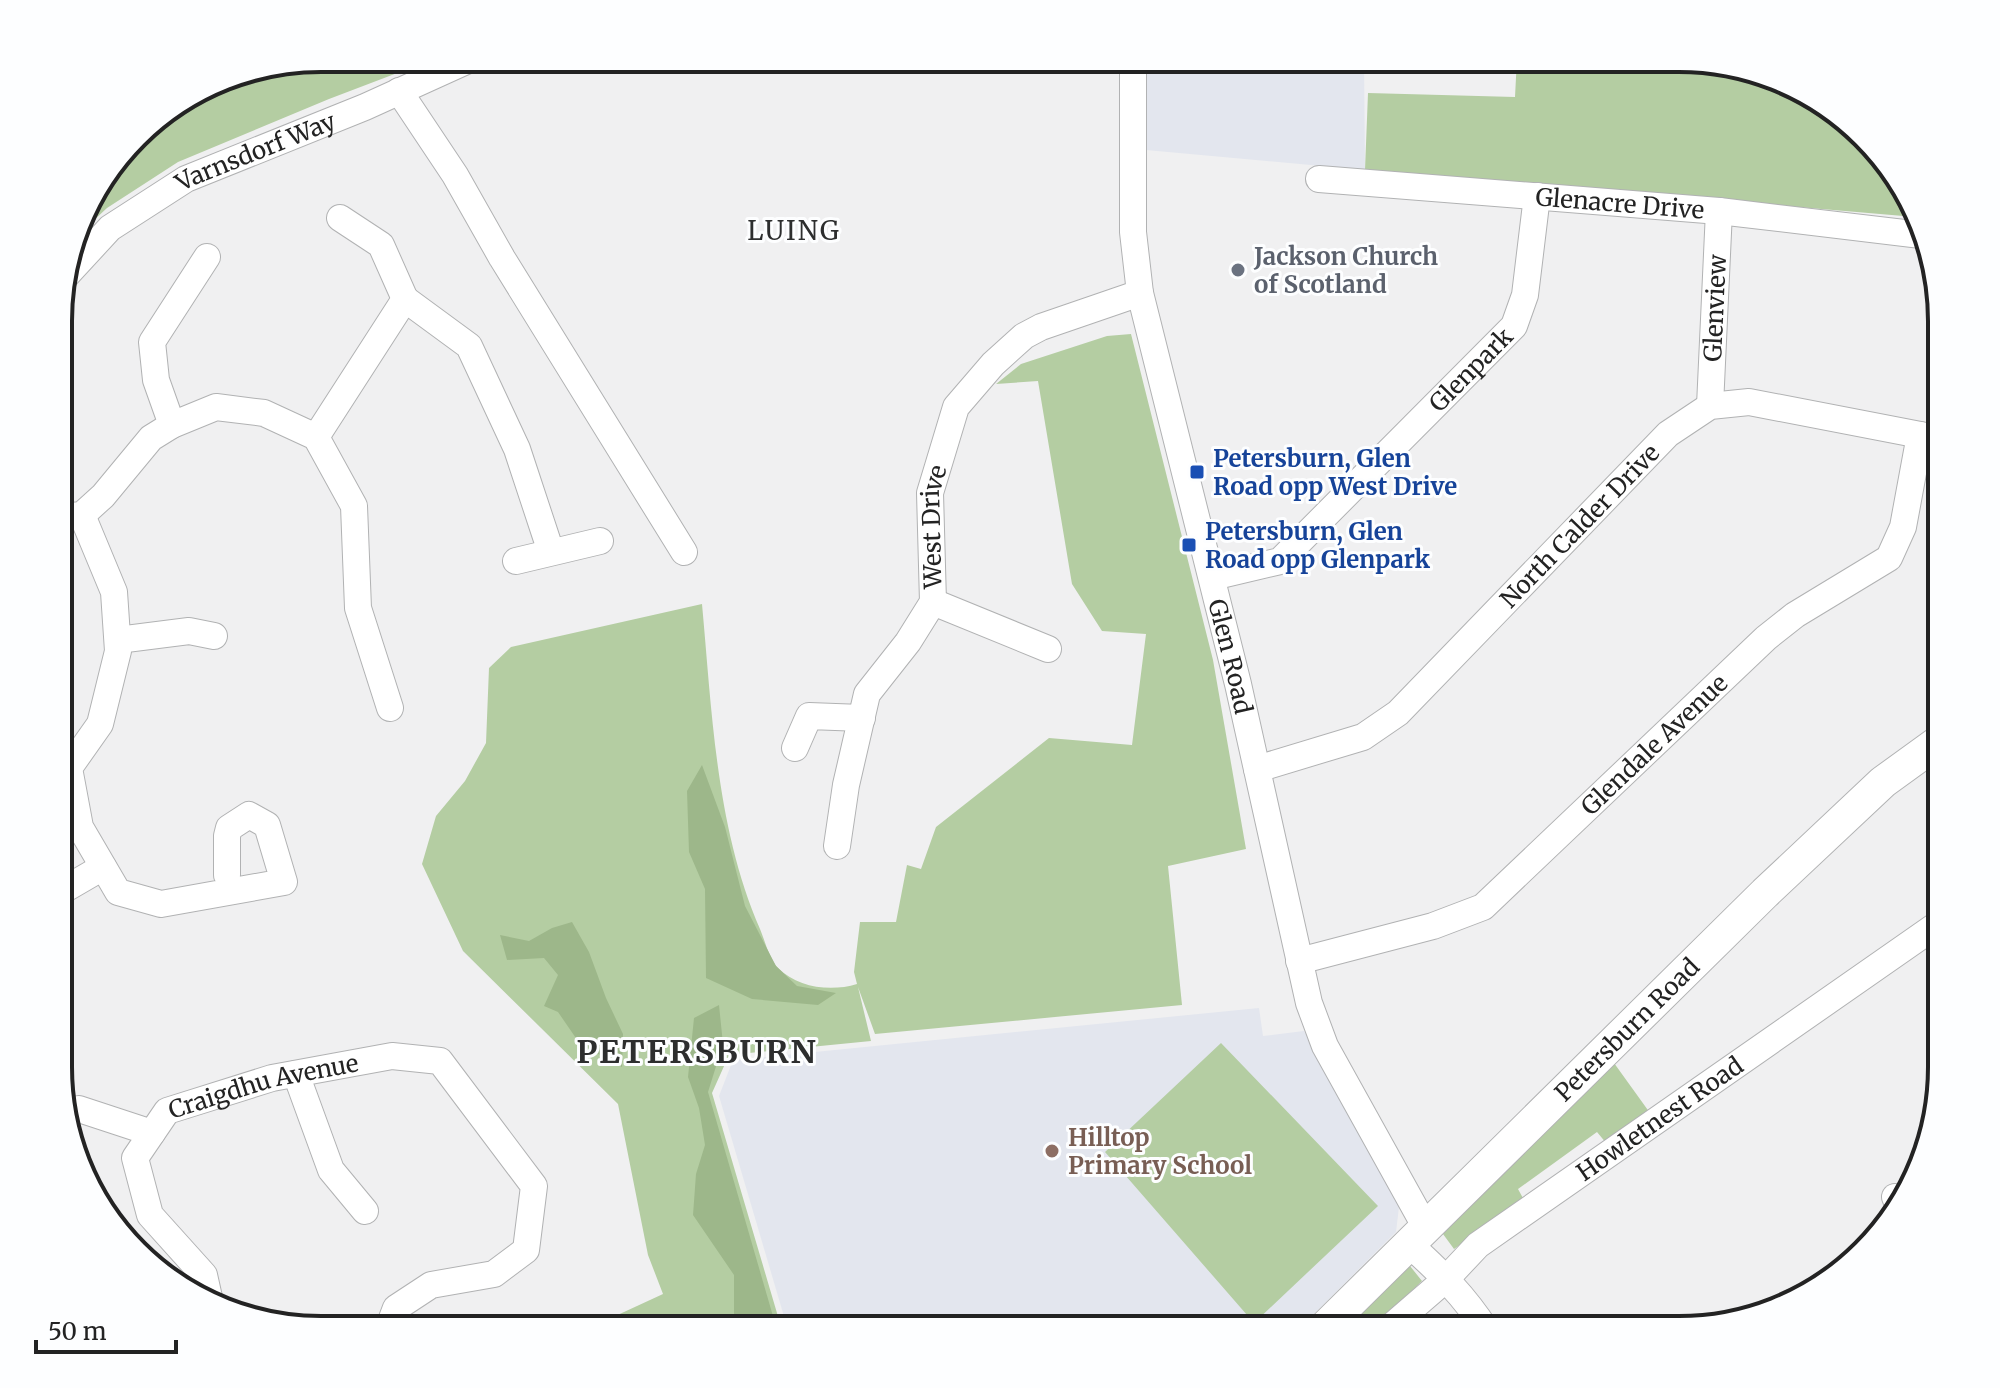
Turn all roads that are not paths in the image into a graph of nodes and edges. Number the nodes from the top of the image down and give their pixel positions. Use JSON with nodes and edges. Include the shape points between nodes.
{"nodes":[{"id":1,"x":439,"y":73,"type":"edge"},
{"id":2,"x":1133,"y":73,"type":"edge"},
{"id":3,"x":399,"y":91,"type":"junction"},
{"id":4,"x":1319,"y":179,"type":"dead end"},
{"id":5,"x":1537,"y":196,"type":"junction"},
{"id":6,"x":1719,"y":211,"type":"junction"},
{"id":7,"x":340,"y":218,"type":"dead end"},
{"id":8,"x":1912,"y":234,"type":"edge"},
{"id":9,"x":207,"y":257,"type":"dead end"},
{"id":10,"x":79,"y":262,"type":"edge"},
{"id":11,"x":1140,"y":293,"type":"junction"},
{"id":12,"x":405,"y":299,"type":"junction"},
{"id":13,"x":1710,"y":406,"type":"junction"},
{"id":14,"x":172,"y":425,"type":"junction"},
{"id":15,"x":1927,"y":436,"type":"edge"},
{"id":16,"x":316,"y":437,"type":"junction"},
{"id":17,"x":1927,"y":450,"type":"edge"},
{"id":18,"x":72,"y":515,"type":"edge"},
{"id":19,"x":72,"y":518,"type":"edge"},
{"id":20,"x":600,"y":541,"type":"dead end"},
{"id":21,"x":551,"y":552,"type":"junction"},
{"id":22,"x":684,"y":552,"type":"dead end"},
{"id":23,"x":516,"y":561,"type":"dead end"},
{"id":24,"x":1212,"y":577,"type":"junction"},
{"id":25,"x":933,"y":602,"type":"junction"},
{"id":26,"x":214,"y":636,"type":"dead end"},
{"id":27,"x":118,"y":640,"type":"junction"},
{"id":28,"x":1048,"y":649,"type":"dead end"},
{"id":29,"x":390,"y":708,"type":"dead end"},
{"id":30,"x":862,"y":718,"type":"junction"},
{"id":31,"x":795,"y":748,"type":"dead end"},
{"id":32,"x":1927,"y":750,"type":"edge"},
{"id":33,"x":73,"y":763,"type":"edge"},
{"id":34,"x":1257,"y":769,"type":"junction"},
{"id":35,"x":73,"y":787,"type":"edge"},
{"id":36,"x":837,"y":846,"type":"dead end"},
{"id":37,"x":103,"y":867,"type":"junction"},
{"id":38,"x":227,"y":875,"type":"dead end"},
{"id":39,"x":73,"y":885,"type":"edge"},
{"id":40,"x":1927,"y":932,"type":"edge"},
{"id":41,"x":1299,"y":961,"type":"junction"},
{"id":42,"x":296,"y":1074,"type":"junction"},
{"id":43,"x":76,"y":1110,"type":"edge"},
{"id":44,"x":152,"y":1133,"type":"junction"},
{"id":45,"x":365,"y":1211,"type":"dead end"},
{"id":46,"x":1418,"y":1237,"type":"junction"},
{"id":47,"x":1446,"y":1279,"type":"junction"},
{"id":48,"x":207,"y":1288,"type":"edge"},
{"id":49,"x":393,"y":1315,"type":"edge"},
{"id":50,"x":1337,"y":1316,"type":"edge"},
{"id":51,"x":1403,"y":1316,"type":"edge"},
{"id":52,"x":1477,"y":1316,"type":"edge"}],
"edges":[{"from":1,"to":3,"type":"street","name":"Varnsdorf Way"},
{"from":2,"to":11,"type":"street","name":"Glen Road","via":[[1133,232]]},
{"from":3,"to":10,"type":"street","name":"Varnsdorf Way","via":[[186,179],[110,228]]},
{"from":3,"to":22,"type":"street"},
{"from":4,"to":5,"type":"street","name":"Glenacre Drive"},
{"from":5,"to":6,"type":"street","name":"Glenacre Drive"},
{"from":5,"to":24,"type":"street","name":"Glenpark","via":[[1525,295],[1514,326],[1280,561]]},
{"from":6,"to":8,"type":"street","name":"Glenacre Drive"},
{"from":6,"to":13,"type":"street","name":"Glenview"},
{"from":7,"to":12,"type":"street","via":[[381,245]]},
{"from":9,"to":14,"type":"street","via":[[152,342],[156,380]]},
{"from":11,"to":24,"type":"street","name":"Glen Road"},
{"from":11,"to":25,"type":"street","name":"West Drive","via":[[1024,336],[956,407],[930,493]]},
{"from":12,"to":16,"type":"street"},
{"from":12,"to":21,"type":"street","via":[[469,346],[517,449]]},
{"from":13,"to":15,"type":"street","name":"North Calder Drive","via":[[1749,402]]},
{"from":13,"to":34,"type":"street","name":"North Calder Drive","via":[[1668,434],[1398,713],[1363,737]]},
{"from":14,"to":16,"type":"street","via":[[216,407],[264,413]]},
{"from":14,"to":18,"type":"street","via":[[151,438],[103,496]]},
{"from":16,"to":29,"type":"street","via":[[354,506],[358,608]]},
{"from":17,"to":41,"type":"street","name":"Glendale Avenue","via":[[1889,558],[1766,638],[1483,907],[1433,926]]},
{"from":19,"to":27,"type":"street","via":[[114,592]]},
{"from":20,"to":21,"type":"street"},
{"from":21,"to":23,"type":"street"},
{"from":24,"to":34,"type":"street","name":"Glen Road"},
{"from":25,"to":28,"type":"street"},
{"from":25,"to":30,"type":"street","name":"West Drive","via":[[867,694]]},
{"from":26,"to":27,"type":"street","via":[[189,631]]},
{"from":27,"to":33,"type":"street","via":[[100,724]]},
{"from":30,"to":31,"type":"street","via":[[809,716]]},
{"from":30,"to":36,"type":"street","name":"West Drive"},
{"from":32,"to":46,"type":"main road","name":"Petersburn Road","via":[[1883,782],[1765,893]]},
{"from":34,"to":41,"type":"street","name":"Glen Road"},
{"from":35,"to":37,"type":"street","via":[[80,827]]},
{"from":37,"to":38,"type":"street","via":[[118,892],[161,904],[284,882],[267,825],[249,815],[229,828]]},
{"from":37,"to":39,"type":"street"},
{"from":40,"to":47,"type":"street","name":"Howletnest Road","via":[[1478,1245]]},
{"from":41,"to":46,"type":"street","name":"Glen Road","via":[[1325,1046]]},
{"from":42,"to":44,"type":"street","name":"Craigdhu Avenue","via":[[167,1111]]},
{"from":42,"to":45,"type":"street","via":[[331,1170]]},
{"from":42,"to":49,"type":"street","name":"Craigdhu Avenue","via":[[392,1056],[440,1061],[534,1186],[526,1250],[494,1274],[431,1285]]},
{"from":43,"to":44,"type":"street"},
{"from":44,"to":48,"type":"street","name":"Craigdhu Avenue","via":[[135,1158],[150,1215],[204,1275]]},
{"from":46,"to":47,"type":"street","name":"Glen Road"},
{"from":46,"to":50,"type":"main road","name":"Petersburn Road"},
{"from":47,"to":51,"type":"street","name":"Howletnest Road"},
{"from":47,"to":52,"type":"street","name":"Glen Road"}]}
